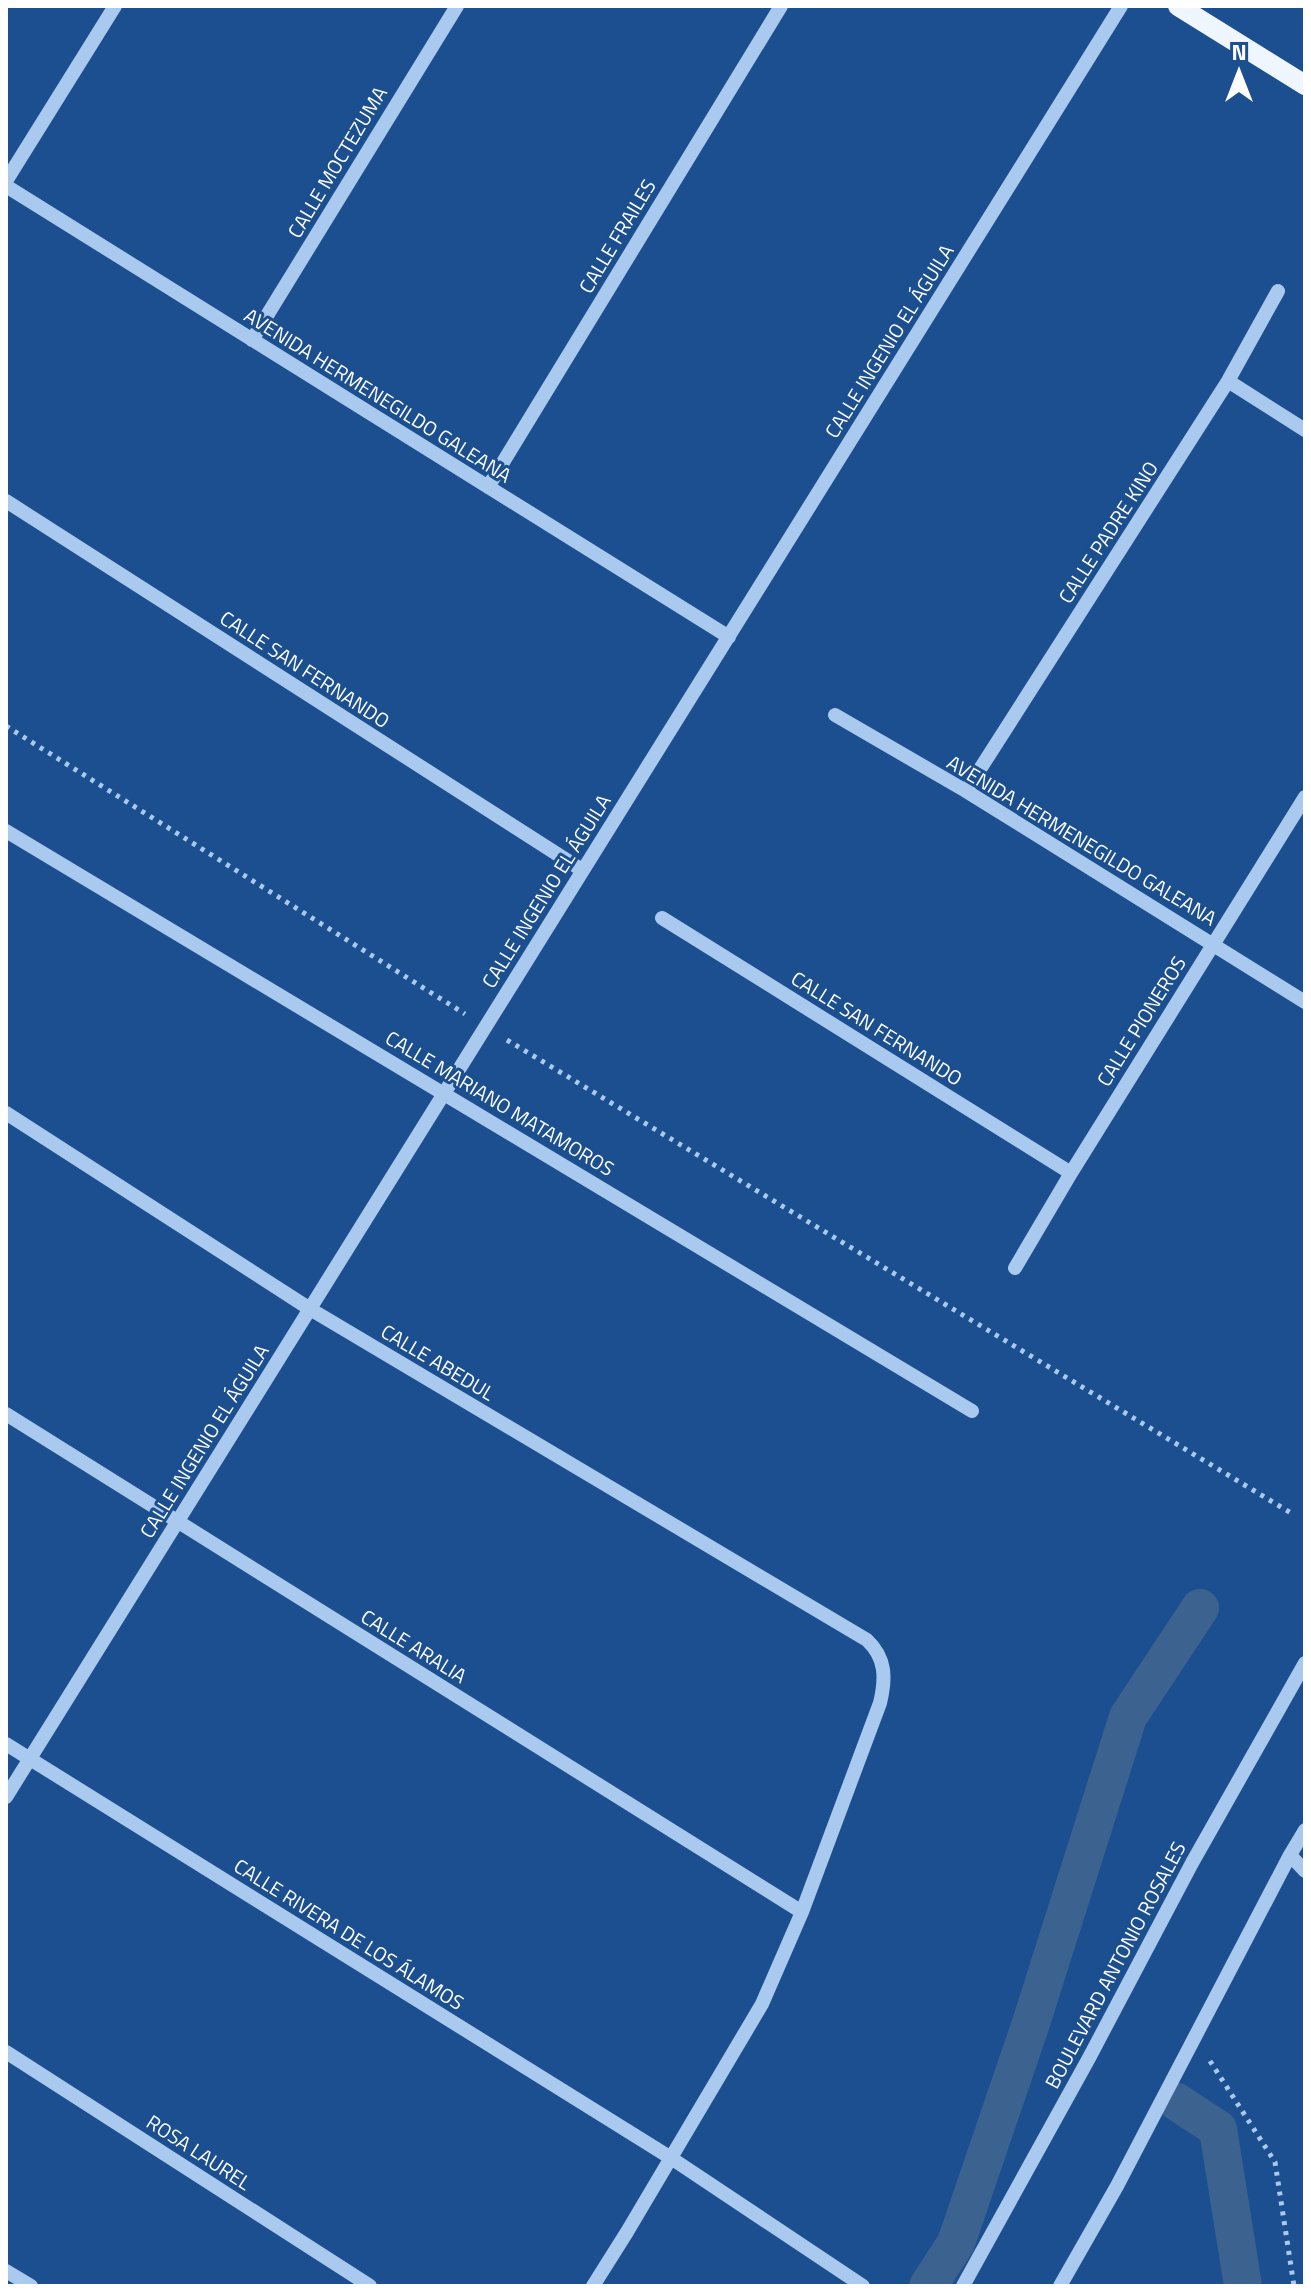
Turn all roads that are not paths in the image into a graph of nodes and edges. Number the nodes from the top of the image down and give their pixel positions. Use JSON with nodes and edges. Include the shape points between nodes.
{"nodes":[{"id":1,"x":115,"y":6,"type":"edge"},
{"id":2,"x":457,"y":6,"type":"edge"},
{"id":3,"x":781,"y":6,"type":"edge"},
{"id":4,"x":1121,"y":6,"type":"edge"},
{"id":5,"x":1178,"y":6,"type":"edge"},
{"id":6,"x":1305,"y":85,"type":"edge"},
{"id":7,"x":6,"y":184,"type":"edge"},
{"id":8,"x":1278,"y":291,"type":"dead end"},
{"id":9,"x":252,"y":340,"type":"junction"},
{"id":10,"x":1228,"y":381,"type":"junction"},
{"id":11,"x":1305,"y":430,"type":"edge"},
{"id":12,"x":488,"y":487,"type":"junction"},
{"id":13,"x":6,"y":501,"type":"edge"},
{"id":14,"x":729,"y":637,"type":"junction"},
{"id":15,"x":835,"y":715,"type":"dead end"},
{"id":16,"x":966,"y":791,"type":"junction"},
{"id":17,"x":1305,"y":797,"type":"edge"},
{"id":18,"x":6,"y":831,"type":"edge"},
{"id":19,"x":582,"y":870,"type":"junction"},
{"id":20,"x":662,"y":918,"type":"dead end"},
{"id":21,"x":1212,"y":943,"type":"junction"},
{"id":22,"x":1305,"y":1002,"type":"edge"},
{"id":23,"x":444,"y":1093,"type":"junction"},
{"id":24,"x":6,"y":1113,"type":"edge"},
{"id":25,"x":1071,"y":1173,"type":"junction"},
{"id":26,"x":1015,"y":1268,"type":"dead end"},
{"id":27,"x":310,"y":1309,"type":"junction"},
{"id":28,"x":972,"y":1411,"type":"dead end"},
{"id":29,"x":6,"y":1414,"type":"edge"},
{"id":30,"x":177,"y":1522,"type":"junction"},
{"id":31,"x":1305,"y":1663,"type":"edge"},
{"id":32,"x":6,"y":1744,"type":"edge"},
{"id":33,"x":30,"y":1759,"type":"junction"},
{"id":34,"x":6,"y":1797,"type":"edge"},
{"id":35,"x":1305,"y":1830,"type":"edge"},
{"id":36,"x":1290,"y":1855,"type":"junction"},
{"id":37,"x":1305,"y":1871,"type":"edge"},
{"id":38,"x":802,"y":1912,"type":"junction"},
{"id":39,"x":6,"y":2052,"type":"edge"},
{"id":40,"x":671,"y":2158,"type":"junction"},
{"id":41,"x":6,"y":2271,"type":"edge"},
{"id":42,"x":31,"y":2286,"type":"edge"},
{"id":43,"x":370,"y":2286,"type":"edge"},
{"id":44,"x":593,"y":2286,"type":"edge"},
{"id":45,"x":863,"y":2286,"type":"edge"},
{"id":46,"x":963,"y":2286,"type":"edge"},
{"id":47,"x":1060,"y":2286,"type":"edge"}],
"edges":[{"from":1,"to":7,"type":"street"},
{"from":2,"to":9,"type":"street","name":"CALLE MOCTEZUMA"},
{"from":3,"to":12,"type":"street","name":"CALLE FRAILES"},
{"from":4,"to":14,"type":"street","name":"CALLE INGENIO EL ÁGUILA"},
{"from":5,"to":6,"type":"main road"},
{"from":7,"to":9,"type":"street","name":"AVENIDA HERMENEGILDO GALEANA"},
{"from":8,"to":10,"type":"street","name":"CALLE PADRE KINO"},
{"from":9,"to":12,"type":"street","name":"AVENIDA HERMENEGILDO GALEANA"},
{"from":10,"to":11,"type":"street"},
{"from":10,"to":16,"type":"street","name":"CALLE PADRE KINO"},
{"from":12,"to":14,"type":"street","name":"AVENIDA HERMENEGILDO GALEANA"},
{"from":13,"to":19,"type":"street","name":"CALLE SAN FERNANDO"},
{"from":14,"to":19,"type":"street","name":"CALLE INGENIO EL ÁGUILA"},
{"from":15,"to":16,"type":"street","name":"AVENIDA HERMENEGILDO GALEANA"},
{"from":16,"to":21,"type":"street","name":"AVENIDA HERMENEGILDO GALEANA"},
{"from":17,"to":21,"type":"street","name":"CALLE PIONEROS"},
{"from":18,"to":23,"type":"street","name":"CALLE MARIANO MATAMOROS"},
{"from":19,"to":23,"type":"street","name":"CALLE INGENIO EL ÁGUILA"},
{"from":20,"to":25,"type":"street","name":"CALLE SAN FERNANDO"},
{"from":21,"to":22,"type":"street","name":"AVENIDA HERMENEGILDO GALEANA"},
{"from":21,"to":25,"type":"street","name":"CALLE PIONEROS"},
{"from":23,"to":27,"type":"street","name":"CALLE INGENIO EL ÁGUILA"},
{"from":23,"to":28,"type":"street","name":"CALLE MARIANO MATAMOROS"},
{"from":24,"to":27,"type":"street","name":"CALLE ABEDUL"},
{"from":25,"to":26,"type":"street","name":"CALLE PIONEROS"},
{"from":27,"to":30,"type":"street","name":"CALLE INGENIO EL ÁGUILA"},
{"from":27,"to":38,"type":"street","name":"CALLE ABEDUL","via":[[876,1648],[885,1685],[880,1703]]},
{"from":29,"to":30,"type":"street","name":"CALLE ARALIA"},
{"from":30,"to":33,"type":"street","name":"CALLE INGENIO EL ÁGUILA"},
{"from":30,"to":38,"type":"street","name":"CALLE ARALIA"},
{"from":31,"to":46,"type":"street","name":"BOULEVARD ANTONIO ROSALES"},
{"from":32,"to":33,"type":"street","name":"CALLE RIVERA DE LOS ÁLAMOS"},
{"from":33,"to":34,"type":"street","name":"CALLE INGENIO EL ÁGUILA"},
{"from":33,"to":40,"type":"street","name":"CALLE RIVERA DE LOS ÁLAMOS"},
{"from":35,"to":36,"type":"street"},
{"from":36,"to":37,"type":"street"},
{"from":36,"to":47,"type":"street"},
{"from":38,"to":40,"type":"street","name":"CALLE ABEDUL","via":[[762,2004]]},
{"from":39,"to":43,"type":"street","name":"ROSA LAUREL"},
{"from":40,"to":44,"type":"street","name":"CALLE ABEDUL"},
{"from":40,"to":45,"type":"street","name":"CALLE RIVERA DE LOS ÁLAMOS"},
{"from":41,"to":42,"type":"street"}]}
